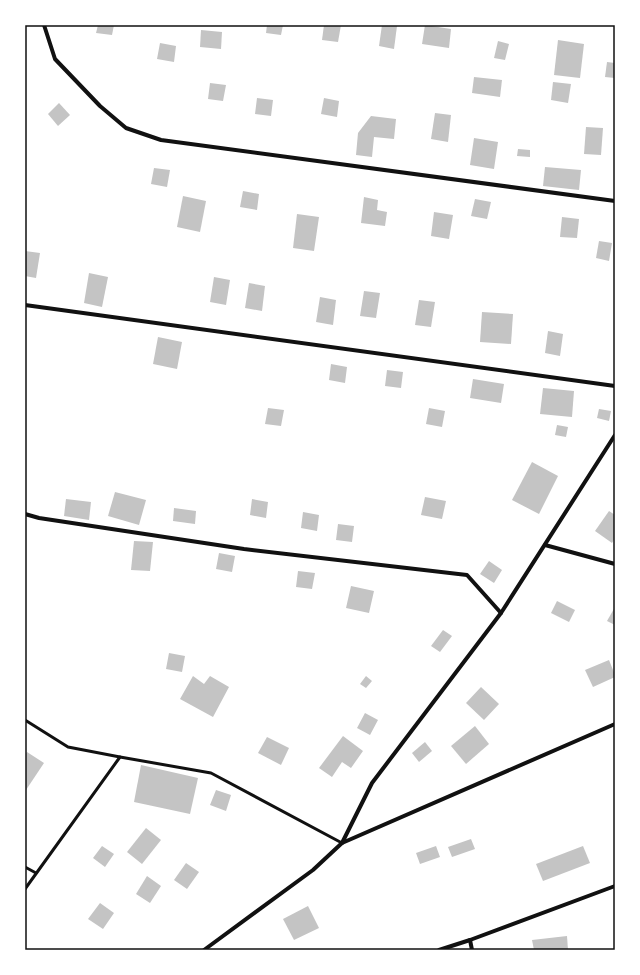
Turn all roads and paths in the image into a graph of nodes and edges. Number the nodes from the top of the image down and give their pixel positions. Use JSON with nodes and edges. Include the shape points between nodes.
{"nodes":[{"id":1,"x":44,"y":25,"type":"edge"},
{"id":2,"x":615,"y":202,"type":"edge"},
{"id":3,"x":25,"y":305,"type":"edge"},
{"id":4,"x":615,"y":386,"type":"edge"},
{"id":5,"x":615,"y":435,"type":"edge"},
{"id":6,"x":25,"y":514,"type":"edge"},
{"id":7,"x":545,"y":545,"type":"junction"},
{"id":8,"x":615,"y":564,"type":"edge"},
{"id":9,"x":501,"y":613,"type":"junction"},
{"id":10,"x":25,"y":720,"type":"edge"},
{"id":11,"x":615,"y":724,"type":"edge"},
{"id":12,"x":120,"y":757,"type":"junction"},
{"id":13,"x":342,"y":843,"type":"junction"},
{"id":14,"x":25,"y":867,"type":"edge"},
{"id":15,"x":36,"y":873,"type":"junction"},
{"id":16,"x":615,"y":886,"type":"edge"},
{"id":17,"x":25,"y":889,"type":"edge"},
{"id":18,"x":470,"y":940,"type":"junction"},
{"id":19,"x":204,"y":950,"type":"edge"},
{"id":20,"x":439,"y":950,"type":"edge"},
{"id":21,"x":472,"y":950,"type":"edge"}],
"edges":[{"from":1,"to":2,"type":"street","via":[[56,59],[100,106],[126,128],[161,140]]},
{"from":3,"to":4,"type":"street"},
{"from":5,"to":7,"type":"street"},
{"from":6,"to":9,"type":"street","via":[[244,548],[467,575]]},
{"from":7,"to":8,"type":"street"},
{"from":7,"to":9,"type":"street"},
{"from":9,"to":13,"type":"street","via":[[372,783]]},
{"from":10,"to":12,"type":"lane","via":[[68,747]]},
{"from":11,"to":13,"type":"street"},
{"from":12,"to":13,"type":"lane","via":[[211,773]]},
{"from":12,"to":15,"type":"lane"},
{"from":13,"to":19,"type":"street","via":[[314,870]]},
{"from":14,"to":15,"type":"lane"},
{"from":15,"to":17,"type":"lane"},
{"from":16,"to":18,"type":"street"},
{"from":18,"to":20,"type":"street"},
{"from":18,"to":21,"type":"street"}]}
